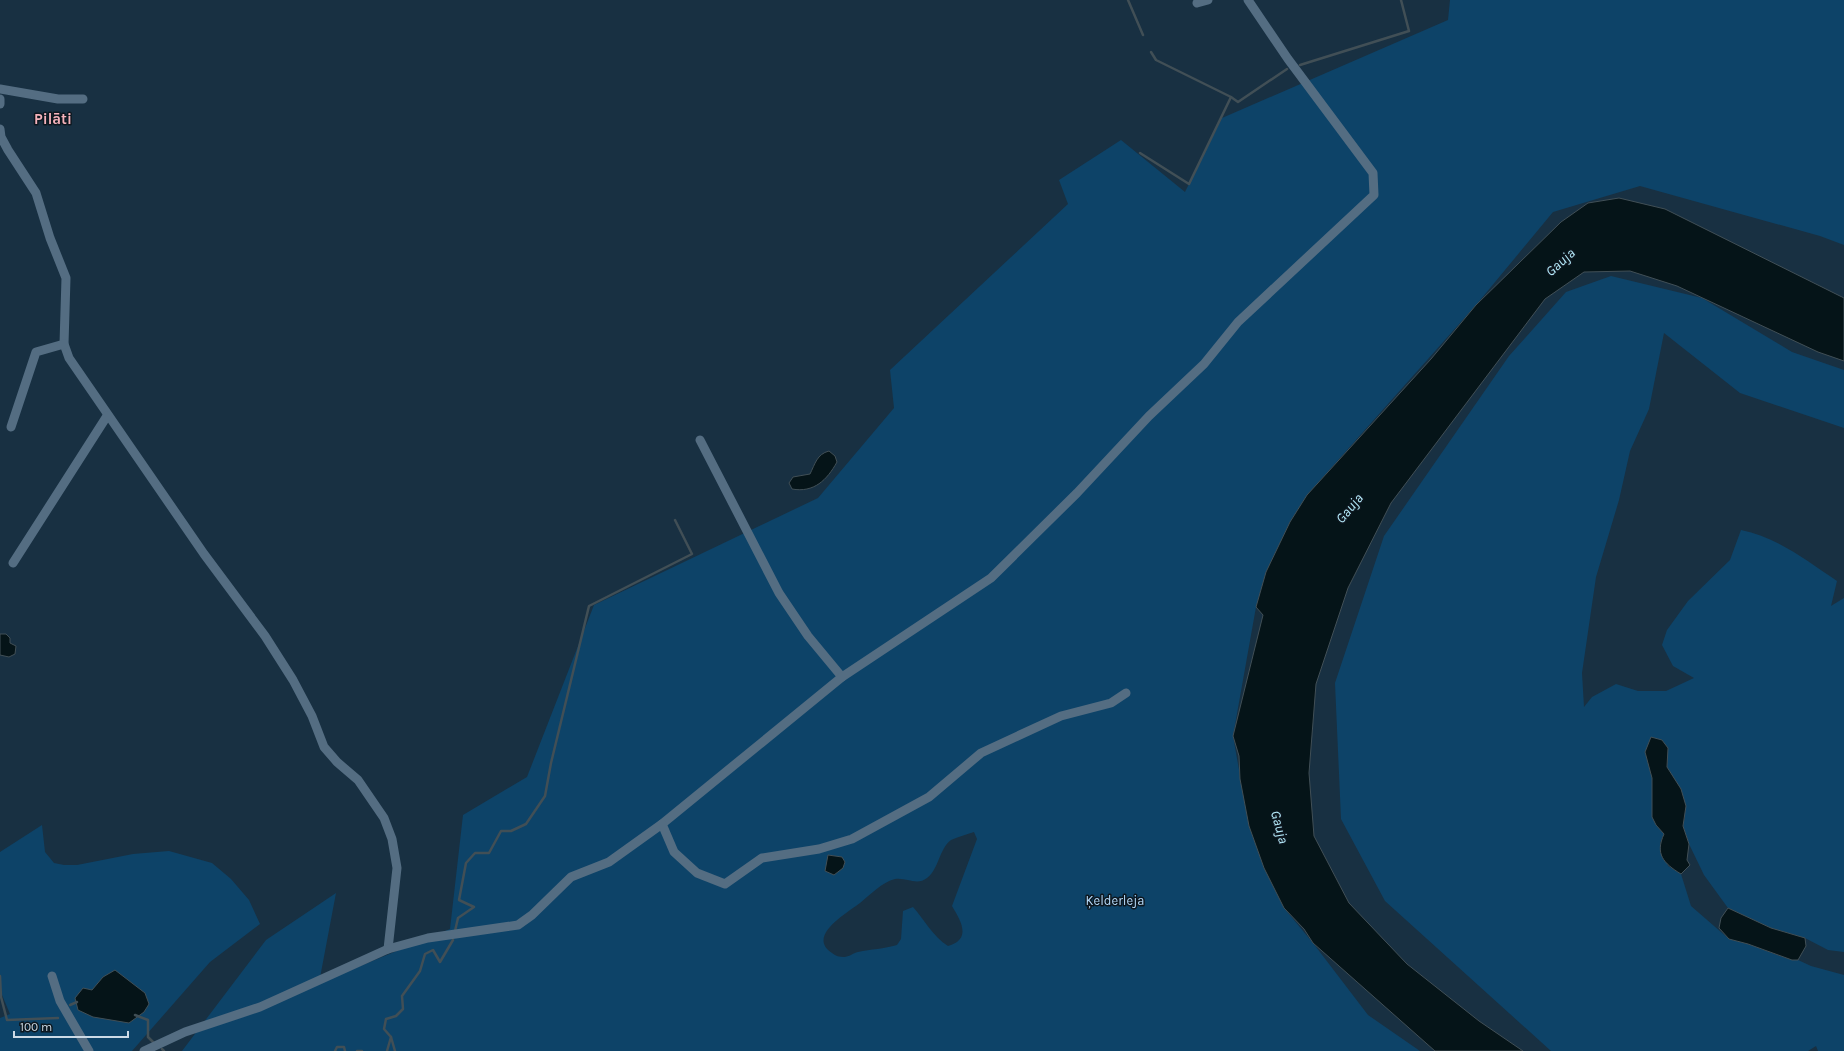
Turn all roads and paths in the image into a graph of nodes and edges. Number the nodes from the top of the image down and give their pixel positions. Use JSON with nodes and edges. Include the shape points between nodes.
{"nodes":[{"id":1,"x":1208,"y":0,"type":"edge"},
{"id":2,"x":1248,"y":0,"type":"edge"},
{"id":3,"x":1197,"y":3,"type":"dead end"},
{"id":4,"x":0,"y":89,"type":"edge"},
{"id":5,"x":0,"y":99,"type":"edge"},
{"id":6,"x":83,"y":99,"type":"dead end"},
{"id":7,"x":0,"y":104,"type":"edge"},
{"id":8,"x":0,"y":129,"type":"edge"},
{"id":9,"x":64,"y":344,"type":"junction"},
{"id":10,"x":107,"y":416,"type":"junction"},
{"id":11,"x":11,"y":427,"type":"dead end"},
{"id":12,"x":700,"y":440,"type":"dead end"},
{"id":13,"x":13,"y":563,"type":"dead end"},
{"id":14,"x":842,"y":677,"type":"junction"},
{"id":15,"x":1126,"y":692,"type":"dead end"},
{"id":16,"x":662,"y":824,"type":"junction"},
{"id":17,"x":388,"y":949,"type":"junction"},
{"id":18,"x":52,"y":976,"type":"dead end"},
{"id":19,"x":89,"y":1051,"type":"edge"},
{"id":20,"x":144,"y":1051,"type":"edge"}],
"edges":[{"from":1,"to":3,"type":"street"},
{"from":2,"to":14,"type":"street","via":[[1293,66],[1373,173],[1374,194],[1238,322],[1204,364],[1149,416],[1077,493],[990,578]]},
{"from":4,"to":6,"type":"street","via":[[58,99]]},
{"from":5,"to":7,"type":"street"},
{"from":8,"to":9,"type":"street","via":[[8,150],[36,193],[66,278]]},
{"from":9,"to":10,"type":"street","via":[[69,358]]},
{"from":9,"to":11,"type":"street","via":[[36,352]]},
{"from":10,"to":13,"type":"street"},
{"from":10,"to":17,"type":"street","via":[[265,636],[293,680],[312,716],[324,747],[358,780],[384,818],[392,839],[397,868]]},
{"from":12,"to":14,"type":"street","via":[[779,593],[808,636]]},
{"from":14,"to":16,"type":"street"},
{"from":15,"to":16,"type":"street","via":[[1111,703],[1061,716],[981,754],[929,797],[852,840],[819,849],[762,858],[725,884],[697,873],[674,852]]},
{"from":16,"to":17,"type":"street","via":[[609,862],[583,870],[571,877],[532,915],[518,924],[428,938]]},
{"from":17,"to":20,"type":"street","via":[[260,1007],[185,1032]]},
{"from":18,"to":19,"type":"street","via":[[60,1001]]}]}
